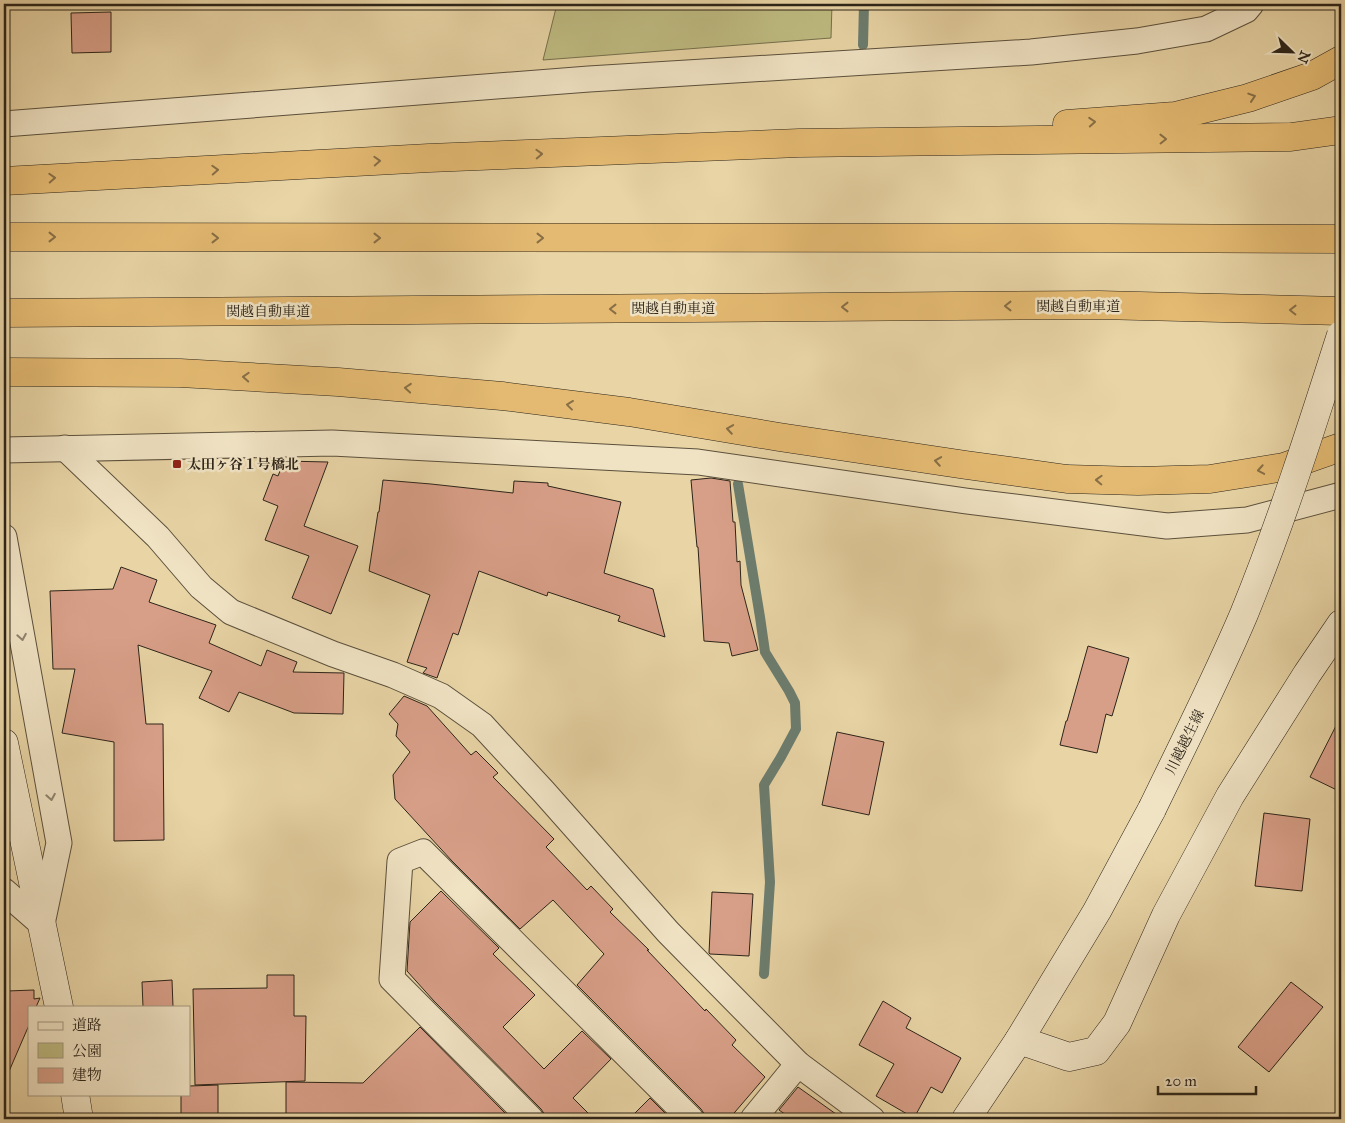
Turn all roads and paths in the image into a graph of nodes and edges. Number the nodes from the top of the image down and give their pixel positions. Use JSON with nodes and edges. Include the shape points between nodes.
{"nodes":[{"id":1,"x":1252,"y":4,"type":"edge"},
{"id":2,"x":1341,"y":60,"type":"edge"},
{"id":3,"x":4,"y":124,"type":"edge"},
{"id":4,"x":1341,"y":130,"type":"edge"},
{"id":5,"x":799,"y":143,"type":"junction"},
{"id":6,"x":4,"y":181,"type":"edge"},
{"id":7,"x":4,"y":238,"type":"edge"},
{"id":8,"x":1341,"y":239,"type":"edge"},
{"id":9,"x":1341,"y":311,"type":"edge"},
{"id":10,"x":4,"y":313,"type":"edge"},
{"id":11,"x":1341,"y":335,"type":"edge"},
{"id":12,"x":4,"y":372,"type":"edge"},
{"id":13,"x":1341,"y":447,"type":"edge"},
{"id":14,"x":65,"y":448,"type":"junction"},
{"id":15,"x":4,"y":450,"type":"edge"},
{"id":16,"x":1341,"y":495,"type":"edge"},
{"id":17,"x":4,"y":537,"type":"edge"},
{"id":18,"x":1341,"y":624,"type":"edge"},
{"id":19,"x":4,"y":743,"type":"edge"},
{"id":20,"x":4,"y":891,"type":"edge"},
{"id":21,"x":42,"y":924,"type":"junction"},
{"id":22,"x":59,"y":1006,"type":"edge"},
{"id":23,"x":1019,"y":1040,"type":"junction"},
{"id":24,"x":798,"y":1064,"type":"junction"},
{"id":25,"x":75,"y":1096,"type":"edge"},
{"id":26,"x":79,"y":1119,"type":"edge"},
{"id":27,"x":531,"y":1119,"type":"edge"},
{"id":28,"x":691,"y":1119,"type":"edge"},
{"id":29,"x":753,"y":1119,"type":"edge"},
{"id":30,"x":872,"y":1119,"type":"edge"},
{"id":31,"x":966,"y":1119,"type":"edge"}],
"edges":[{"from":1,"to":3,"type":"street","via":[[1206,29],[1137,41],[1040,51],[589,79]]},
{"from":5,"to":2,"type":"highway","one_way":true,"via":[[1176,116],[1248,98],[1312,76]]},
{"from":5,"to":4,"type":"highway","one_way":true,"via":[[1290,137]]},
{"from":6,"to":5,"type":"highway","one_way":true,"via":[[429,158]]},
{"from":7,"to":8,"type":"highway","one_way":true},
{"from":9,"to":10,"type":"highway","name":"関越自動車道","one_way":true,"via":[[1099,305]]},
{"from":11,"to":23,"type":"street","name":"川越越生線","bridge":true,"via":[[1281,519],[1200,712],[1097,911]]},
{"from":13,"to":12,"type":"highway","one_way":true,"via":[[1284,466],[1210,479],[1067,479],[620,410],[502,396],[180,373]]},
{"from":14,"to":15,"type":"street"},
{"from":14,"to":16,"type":"street","via":[[332,443],[698,462],[1167,526],[1247,520]]},
{"from":14,"to":24,"type":"street","via":[[158,537],[201,587],[231,612],[440,696],[482,725],[668,932]]},
{"from":17,"to":21,"type":"street","one_way":true,"via":[[59,843]]},
{"from":18,"to":23,"type":"street","via":[[1230,796],[1166,915],[1117,1023],[1096,1051],[1069,1057]]},
{"from":19,"to":21,"type":"street"},
{"from":20,"to":21,"type":"street"},
{"from":21,"to":22,"type":"street"},
{"from":23,"to":31,"type":"street","name":"川越越生線"},
{"from":24,"to":29,"type":"street"},
{"from":24,"to":30,"type":"street"},
{"from":25,"to":26,"type":"street"},
{"from":27,"to":28,"type":"street","via":[[392,979],[400,861],[422,852]]}]}
